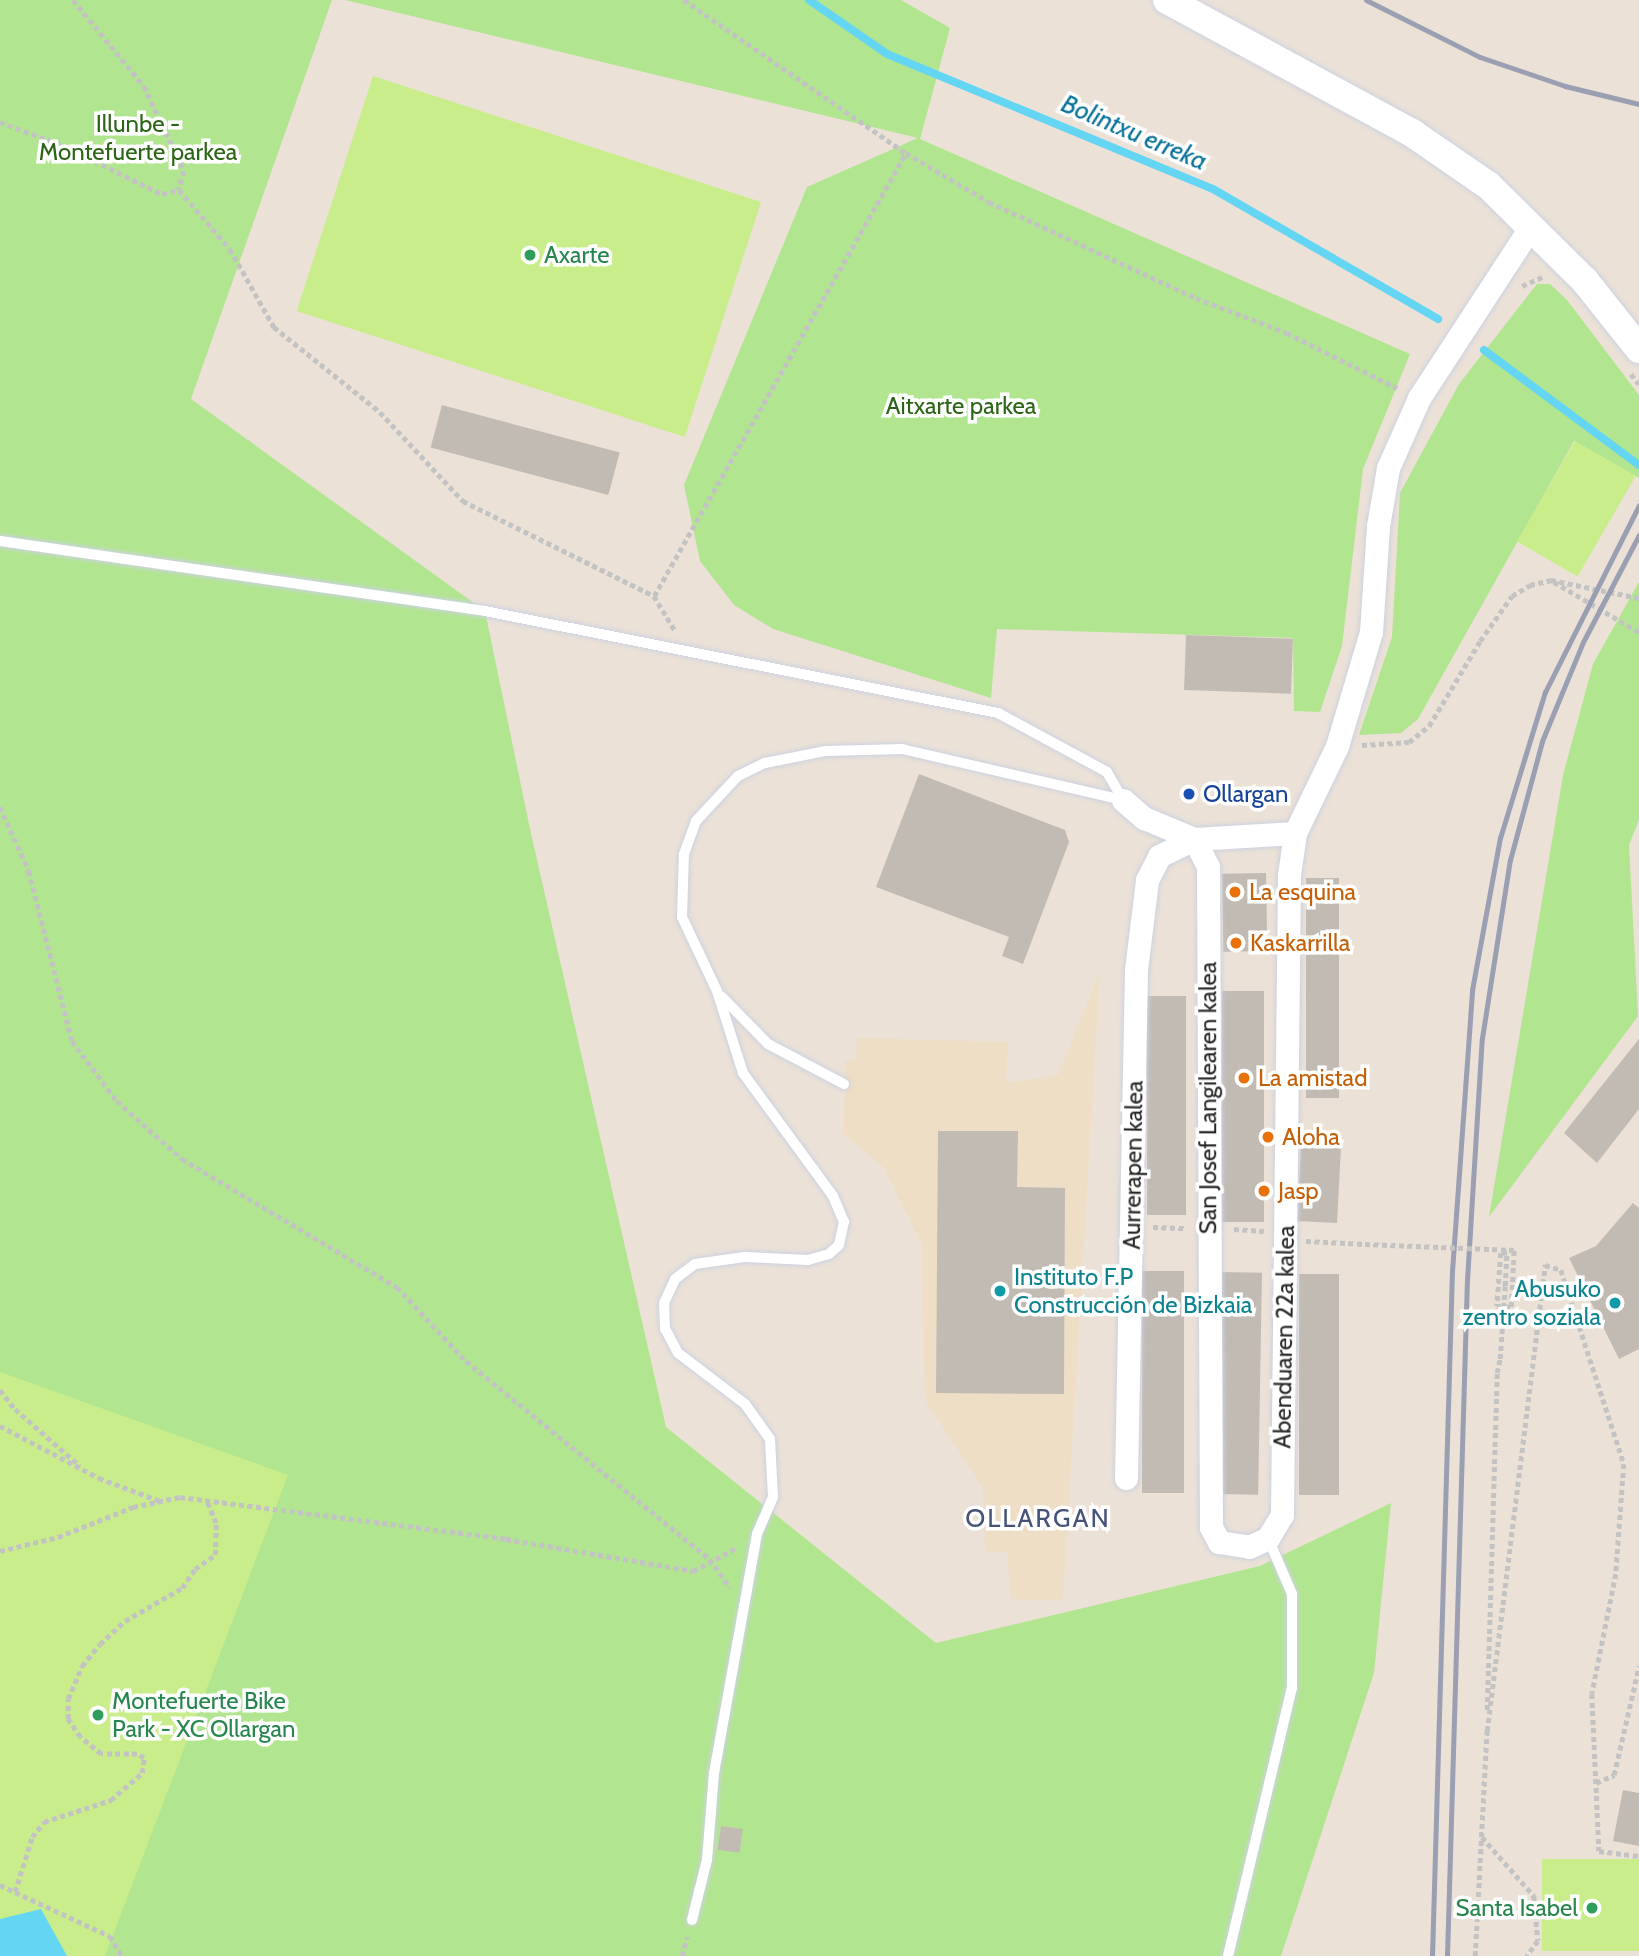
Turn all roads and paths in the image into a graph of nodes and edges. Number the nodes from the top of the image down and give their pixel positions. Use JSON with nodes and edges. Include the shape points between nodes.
{"nodes":[{"id":1,"x":73,"y":0,"type":"edge"},
{"id":2,"x":684,"y":0,"type":"edge"},
{"id":3,"x":1167,"y":0,"type":"edge"},
{"id":4,"x":0,"y":122,"type":"edge"},
{"id":5,"x":906,"y":153,"type":"junction"},
{"id":6,"x":179,"y":190,"type":"junction"},
{"id":7,"x":1531,"y":226,"type":"junction"},
{"id":8,"x":1548,"y":278,"type":"dead end"},
{"id":9,"x":1516,"y":294,"type":"dead end"},
{"id":10,"x":1631,"y":357,"type":"edge"},
{"id":11,"x":1639,"y":384,"type":"edge"},
{"id":12,"x":1419,"y":398,"type":"junction"},
{"id":13,"x":0,"y":541,"type":"edge"},
{"id":14,"x":1551,"y":580,"type":"junction"},
{"id":15,"x":654,"y":596,"type":"junction"},
{"id":16,"x":1639,"y":598,"type":"edge"},
{"id":17,"x":1639,"y":632,"type":"edge"},
{"id":18,"x":690,"y":654,"type":"junction"},
{"id":19,"x":1337,"y":746,"type":"junction"},
{"id":20,"x":1124,"y":800,"type":"junction"},
{"id":21,"x":0,"y":807,"type":"edge"},
{"id":22,"x":1295,"y":833,"type":"junction"},
{"id":23,"x":1194,"y":839,"type":"junction"},
{"id":24,"x":717,"y":991,"type":"junction"},
{"id":25,"x":844,"y":1084,"type":"dead end"},
{"id":26,"x":1284,"y":1232,"type":"junction"},
{"id":27,"x":0,"y":1390,"type":"edge"},
{"id":28,"x":0,"y":1426,"type":"edge"},
{"id":29,"x":85,"y":1471,"type":"junction"},
{"id":30,"x":1126,"y":1478,"type":"dead end"},
{"id":31,"x":205,"y":1500,"type":"junction"},
{"id":32,"x":161,"y":1501,"type":"junction"},
{"id":33,"x":1268,"y":1538,"type":"junction"},
{"id":34,"x":0,"y":1551,"type":"edge"},
{"id":35,"x":1639,"y":1666,"type":"edge"},
{"id":36,"x":1487,"y":1731,"type":"junction"},
{"id":37,"x":1596,"y":1783,"type":"junction"},
{"id":38,"x":1482,"y":1837,"type":"junction"},
{"id":39,"x":1639,"y":1856,"type":"edge"},
{"id":40,"x":0,"y":1885,"type":"edge"},
{"id":41,"x":15,"y":1892,"type":"junction"},
{"id":42,"x":692,"y":1920,"type":"dead end"},
{"id":43,"x":122,"y":1956,"type":"edge"},
{"id":44,"x":1228,"y":1956,"type":"edge"},
{"id":45,"x":1475,"y":1956,"type":"edge"},
{"id":46,"x":1527,"y":1956,"type":"edge"}],
"edges":[{"from":1,"to":6,"type":"path","via":[[145,86],[184,171]]},
{"from":2,"to":5,"type":"path"},
{"from":3,"to":7,"type":"street","via":[[1412,133],[1489,186]]},
{"from":4,"to":6,"type":"path","via":[[64,146],[162,194]]},
{"from":5,"to":12,"type":"path","via":[[989,202],[1196,298],[1287,333]]},
{"from":5,"to":15,"type":"path"},
{"from":6,"to":15,"type":"path","via":[[230,249],[274,327],[380,412],[463,501]]},
{"from":7,"to":10,"type":"street","via":[[1585,281]]},
{"from":7,"to":12,"type":"street","name":"Abenduaren 22a kalea"},
{"from":8,"to":9,"type":"path","via":[[1524,284]]},
{"from":10,"to":11,"type":"path"},
{"from":12,"to":19,"type":"street","name":"Abenduaren 22a kalea","via":[[1388,468],[1378,526],[1371,632]]},
{"from":13,"to":18,"type":"lane","via":[[485,611]]},
{"from":14,"to":16,"type":"path"},
{"from":14,"to":17,"type":"path"},
{"from":14,"to":19,"type":"path","via":[[1512,596],[1429,726],[1409,742]]},
{"from":15,"to":18,"type":"path"},
{"from":18,"to":20,"type":"lane","via":[[998,713],[1107,772]]},
{"from":19,"to":22,"type":"street","name":"Abenduaren 22a kalea"},
{"from":20,"to":23,"type":"street","via":[[1144,818]]},
{"from":20,"to":24,"type":"lane","via":[[902,748],[825,751],[738,776],[696,821],[684,854],[682,917]]},
{"from":21,"to":31,"type":"path","via":[[29,870],[72,1041],[117,1101],[182,1159],[397,1287],[466,1361],[710,1559],[693,1571],[506,1539]]},
{"from":22,"to":23,"type":"street"},
{"from":22,"to":26,"type":"street","name":"Abenduaren 22a kalea","via":[[1289,875]]},
{"from":23,"to":30,"type":"street","name":"Aurrerapen kalea","via":[[1159,856],[1147,880],[1136,971]]},
{"from":23,"to":33,"type":"street","name":"San Josef Langilearen kalea","via":[[1208,867],[1211,1527],[1219,1542],[1234,1547],[1249,1547]]},
{"from":24,"to":25,"type":"lane","via":[[768,1045]]},
{"from":24,"to":42,"type":"lane","via":[[743,1073],[833,1196],[844,1222],[839,1245],[829,1254],[808,1260],[745,1257],[695,1264],[675,1279],[664,1303],[665,1329],[678,1353],[745,1404],[770,1439],[773,1497],[757,1534],[714,1773],[707,1860]]},
{"from":26,"to":33,"type":"street","name":"Abenduaren 22a kalea","via":[[1282,1515]]},
{"from":26,"to":36,"type":"path","bridge":true,"via":[[1303,1233],[1303,1240],[1514,1251],[1511,1307],[1497,1306],[1501,1253],[1507,1254],[1505,1286],[1504,1298],[1503,1310],[1503,1322],[1500,1359],[1497,1373]]},
{"from":27,"to":29,"type":"path"},
{"from":28,"to":29,"type":"path"},
{"from":29,"to":32,"type":"path"},
{"from":31,"to":32,"type":"path"},
{"from":31,"to":41,"type":"path","via":[[216,1523],[215,1555],[182,1588],[125,1621],[100,1644],[82,1666],[68,1699],[68,1719],[80,1737],[101,1754],[144,1758],[142,1773],[111,1800],[44,1822],[32,1837]]},
{"from":32,"to":34,"type":"path","via":[[133,1507],[58,1538]]},
{"from":33,"to":44,"type":"lane","via":[[1292,1594],[1292,1688]]},
{"from":35,"to":37,"type":"path","via":[[1614,1775]]},
{"from":36,"to":37,"type":"path","via":[[1545,1265],[1562,1270],[1624,1464],[1616,1574],[1592,1694]]},
{"from":36,"to":38,"type":"path"},
{"from":37,"to":39,"type":"path","via":[[1599,1851]]},
{"from":38,"to":45,"type":"path"},
{"from":38,"to":46,"type":"path","via":[[1534,1896],[1538,1941]]},
{"from":40,"to":41,"type":"path"},
{"from":41,"to":43,"type":"path","via":[[110,1936]]}]}
